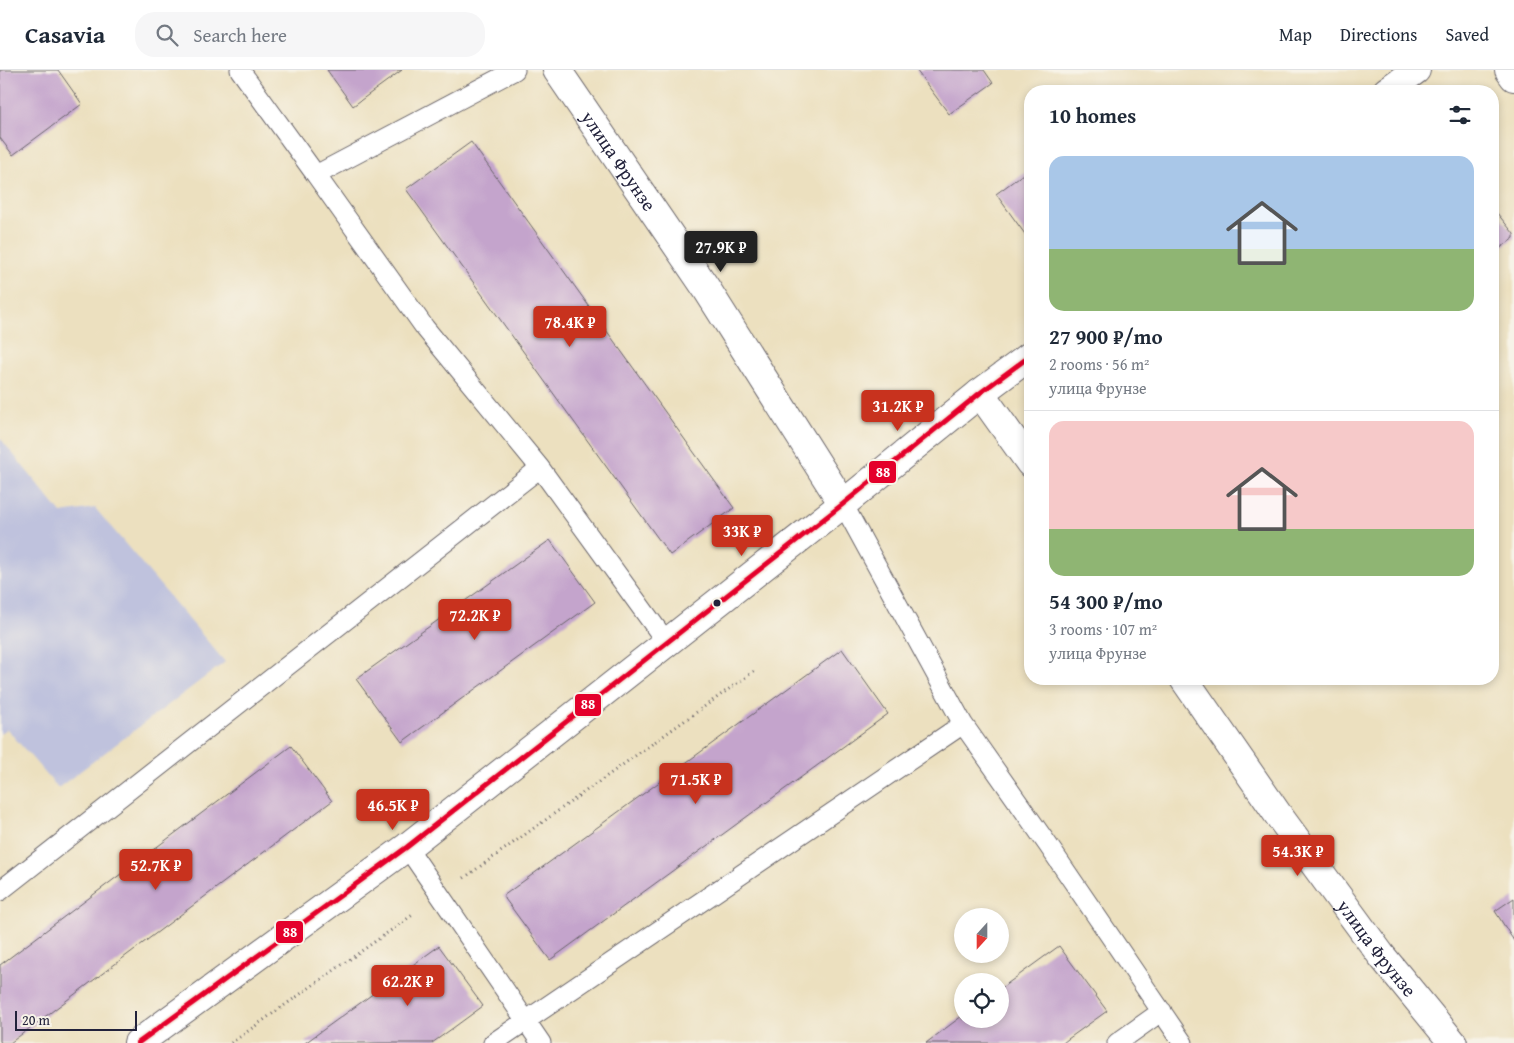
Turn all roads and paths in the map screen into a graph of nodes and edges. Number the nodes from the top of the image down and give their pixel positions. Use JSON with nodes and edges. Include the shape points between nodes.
{"nodes":[{"id":1,"x":240,"y":70,"type":"edge"},
{"id":2,"x":515,"y":70,"type":"edge"},
{"id":3,"x":557,"y":70,"type":"edge"},
{"id":4,"x":1416,"y":70,"type":"edge"},
{"id":5,"x":1509,"y":70,"type":"edge"},
{"id":6,"x":1514,"y":77,"type":"edge"},
{"id":7,"x":1395,"y":85,"type":"edge"},
{"id":8,"x":316,"y":174,"type":"junction"},
{"id":9,"x":1024,"y":360,"type":"edge"},
{"id":10,"x":980,"y":393,"type":"junction"},
{"id":11,"x":1024,"y":454,"type":"edge"},
{"id":12,"x":540,"y":468,"type":"junction"},
{"id":13,"x":842,"y":504,"type":"junction"},
{"id":14,"x":667,"y":642,"type":"junction"},
{"id":15,"x":757,"y":668,"type":"dead end"},
{"id":16,"x":1188,"y":685,"type":"edge"},
{"id":17,"x":963,"y":724,"type":"junction"},
{"id":18,"x":407,"y":847,"type":"junction"},
{"id":19,"x":0,"y":891,"type":"edge"},
{"id":20,"x":440,"y":896,"type":"junction"},
{"id":21,"x":1162,"y":1011,"type":"junction"},
{"id":22,"x":526,"y":1020,"type":"junction"},
{"id":23,"x":138,"y":1043,"type":"edge"},
{"id":24,"x":231,"y":1043,"type":"edge"},
{"id":25,"x":493,"y":1043,"type":"edge"},
{"id":26,"x":541,"y":1043,"type":"edge"},
{"id":27,"x":1117,"y":1043,"type":"edge"},
{"id":28,"x":1183,"y":1043,"type":"edge"},
{"id":29,"x":1454,"y":1043,"type":"edge"}],
"edges":[{"from":1,"to":8,"type":"lane"},
{"from":2,"to":8,"type":"lane"},
{"from":3,"to":13,"type":"street","name":"улица Фрунзе","via":[[706,288]]},
{"from":4,"to":7,"type":"street"},
{"from":5,"to":6,"type":"street"},
{"from":8,"to":12,"type":"lane","via":[[425,328]]},
{"from":9,"to":10,"type":"street"},
{"from":10,"to":11,"type":"street"},
{"from":10,"to":13,"type":"street"},
{"from":12,"to":14,"type":"lane"},
{"from":12,"to":19,"type":"lane"},
{"from":13,"to":14,"type":"street"},
{"from":13,"to":17,"type":"lane"},
{"from":14,"to":18,"type":"street"},
{"from":15,"to":20,"type":"path"},
{"from":16,"to":29,"type":"street","name":"улица Фрунзе","via":[[1279,816],[1376,947]]},
{"from":17,"to":21,"type":"lane"},
{"from":17,"to":22,"type":"lane"},
{"from":18,"to":20,"type":"lane"},
{"from":18,"to":23,"type":"street"},
{"from":20,"to":22,"type":"lane"},
{"from":20,"to":24,"type":"path"},
{"from":21,"to":27,"type":"lane"},
{"from":21,"to":28,"type":"lane"},
{"from":22,"to":25,"type":"lane"},
{"from":22,"to":26,"type":"lane"}]}
